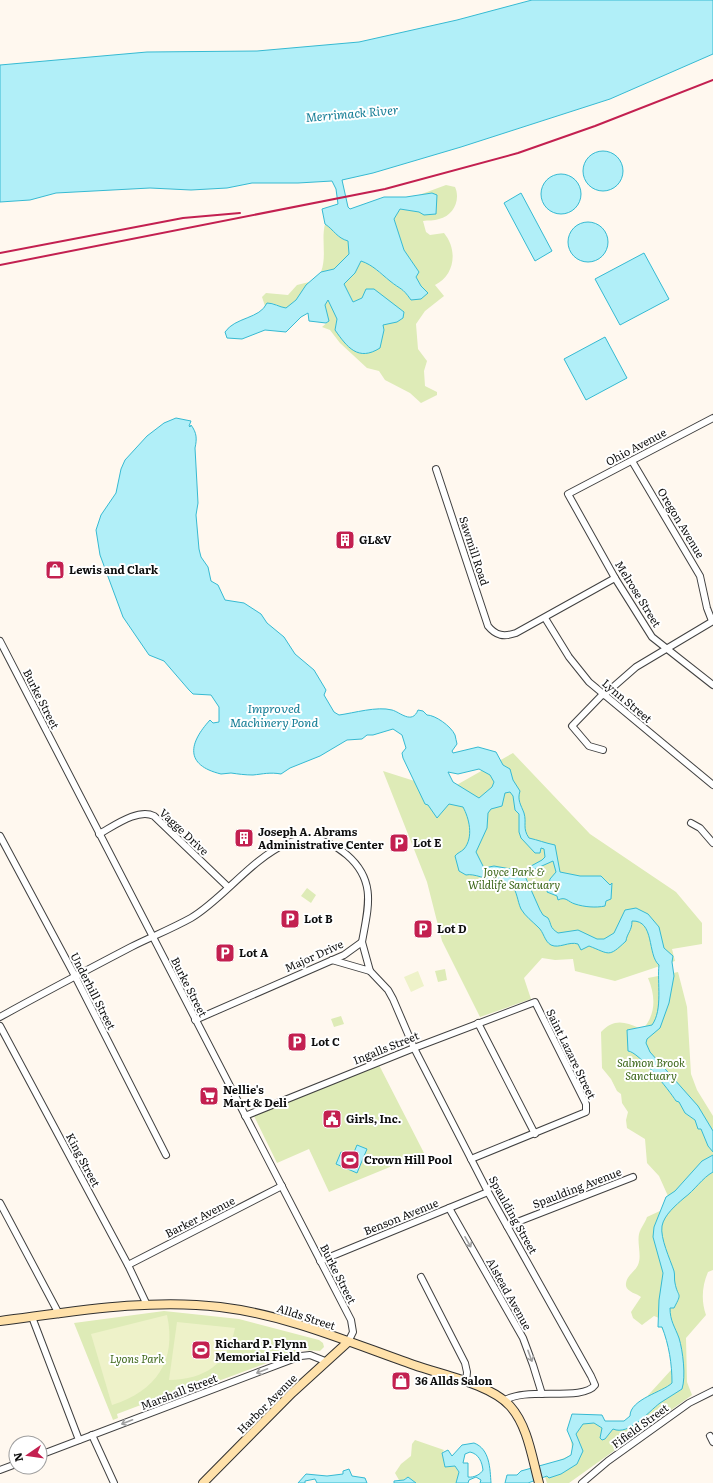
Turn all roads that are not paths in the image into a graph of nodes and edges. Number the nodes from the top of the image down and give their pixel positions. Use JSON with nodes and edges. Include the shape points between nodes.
{"nodes":[{"id":1,"x":713,"y":418,"type":"edge"},
{"id":2,"x":632,"y":461,"type":"junction"},
{"id":3,"x":436,"y":469,"type":"dead end"},
{"id":4,"x":568,"y":494,"type":"joint"},
{"id":5,"x":615,"y":578,"type":"junction"},
{"id":6,"x":545,"y":618,"type":"junction"},
{"id":7,"x":713,"y":621,"type":"edge"},
{"id":8,"x":0,"y":641,"type":"edge"},
{"id":9,"x":666,"y":648,"type":"junction"},
{"id":10,"x":713,"y":685,"type":"edge"},
{"id":11,"x":603,"y":695,"type":"junction"},
{"id":12,"x":603,"y":750,"type":"dead end"},
{"id":13,"x":713,"y":785,"type":"edge"},
{"id":14,"x":691,"y":823,"type":"dead end"},
{"id":15,"x":99,"y":834,"type":"junction"},
{"id":16,"x":0,"y":836,"type":"edge"},
{"id":17,"x":713,"y":843,"type":"edge"},
{"id":18,"x":228,"y":888,"type":"junction"},
{"id":19,"x":152,"y":936,"type":"junction"},
{"id":20,"x":362,"y":942,"type":"junction"},
{"id":21,"x":332,"y":960,"type":"junction"},
{"id":22,"x":370,"y":971,"type":"junction"},
{"id":23,"x":75,"y":976,"type":"junction"},
{"id":24,"x":535,"y":1002,"type":"joint"},
{"id":25,"x":0,"y":1017,"type":"edge"},
{"id":26,"x":196,"y":1020,"type":"junction"},
{"id":27,"x":478,"y":1023,"type":"junction"},
{"id":28,"x":0,"y":1026,"type":"edge"},
{"id":29,"x":414,"y":1048,"type":"junction"},
{"id":30,"x":245,"y":1116,"type":"junction"},
{"id":31,"x":535,"y":1134,"type":"junction"},
{"id":32,"x":166,"y":1155,"type":"dead end"},
{"id":33,"x":472,"y":1159,"type":"junction"},
{"id":34,"x":633,"y":1177,"type":"dead end"},
{"id":35,"x":282,"y":1186,"type":"junction"},
{"id":36,"x":488,"y":1192,"type":"junction"},
{"id":37,"x":0,"y":1203,"type":"edge"},
{"id":38,"x":449,"y":1208,"type":"junction"},
{"id":39,"x":507,"y":1226,"type":"junction"},
{"id":40,"x":320,"y":1261,"type":"junction"},
{"id":41,"x":128,"y":1265,"type":"junction"},
{"id":42,"x":421,"y":1277,"type":"dead end"},
{"id":43,"x":147,"y":1306,"type":"junction"},
{"id":44,"x":60,"y":1314,"type":"junction"},
{"id":45,"x":32,"y":1317,"type":"junction"},
{"id":46,"x":0,"y":1322,"type":"edge"},
{"id":47,"x":348,"y":1342,"type":"junction"},
{"id":48,"x":325,"y":1361,"type":"junction"},
{"id":49,"x":466,"y":1383,"type":"junction"},
{"id":50,"x":713,"y":1391,"type":"edge"},
{"id":51,"x":542,"y":1394,"type":"junction"},
{"id":52,"x":504,"y":1401,"type":"junction"},
{"id":53,"x":92,"y":1435,"type":"junction"},
{"id":54,"x":79,"y":1440,"type":"junction"},
{"id":55,"x":48,"y":1452,"type":"edge"},
{"id":56,"x":114,"y":1483,"type":"edge"},
{"id":57,"x":203,"y":1483,"type":"edge"},
{"id":58,"x":539,"y":1483,"type":"edge"},
{"id":59,"x":582,"y":1483,"type":"edge"}],
"edges":[{"from":1,"to":2,"type":"street","name":"Ohio Avenue"},
{"from":2,"to":4,"type":"street","name":"Ohio Avenue"},
{"from":2,"to":7,"type":"street","name":"Oregon Avenue","via":[[700,576],[707,608]]},
{"from":3,"to":6,"type":"street","name":"Sawmill Road","via":[[488,626],[494,632],[508,636]]},
{"from":4,"to":5,"type":"street","name":"Melrose Street"},
{"from":5,"to":6,"type":"street"},
{"from":5,"to":9,"type":"street","name":"Melrose Street","via":[[652,637]]},
{"from":6,"to":11,"type":"street","name":"Lynn Street","via":[[579,670]]},
{"from":7,"to":9,"type":"street"},
{"from":8,"to":15,"type":"street","name":"Burke Street"},
{"from":9,"to":10,"type":"street","name":"Melrose Street"},
{"from":9,"to":11,"type":"street","via":[[636,667]]},
{"from":11,"to":12,"type":"street","via":[[572,726],[589,746]]},
{"from":11,"to":13,"type":"street","name":"Lynn Street"},
{"from":14,"to":17,"type":"street","via":[[700,828]]},
{"from":15,"to":18,"type":"street","name":"Vagge Drive","via":[[136,816],[154,816]]},
{"from":15,"to":19,"type":"street","name":"Burke Street"},
{"from":16,"to":23,"type":"street","name":"Underhill Street"},
{"from":18,"to":19,"type":"street","via":[[191,918]]},
{"from":18,"to":20,"type":"street","via":[[281,845],[304,839],[328,843],[354,862],[367,882],[369,911]]},
{"from":19,"to":23,"type":"street"},
{"from":19,"to":26,"type":"street","name":"Burke Street"},
{"from":20,"to":21,"type":"street","name":"Major Drive"},
{"from":20,"to":22,"type":"street","name":"Spaulding Street"},
{"from":21,"to":22,"type":"street"},
{"from":21,"to":26,"type":"street","name":"Major Drive"},
{"from":22,"to":29,"type":"street","name":"Spaulding Street","via":[[388,990]]},
{"from":23,"to":25,"type":"street"},
{"from":23,"to":32,"type":"street","name":"Underhill Street"},
{"from":24,"to":27,"type":"street","name":"Ingalls Street"},
{"from":24,"to":31,"type":"street","name":"Saint Lazare Street","via":[[586,1104],[586,1112]]},
{"from":26,"to":30,"type":"street","name":"Burke Street"},
{"from":27,"to":29,"type":"street","name":"Ingalls Street"},
{"from":27,"to":31,"type":"street"},
{"from":28,"to":41,"type":"street","name":"King Street"},
{"from":29,"to":30,"type":"street","name":"Ingalls Street"},
{"from":29,"to":33,"type":"street","name":"Spaulding Street"},
{"from":30,"to":35,"type":"street","name":"Burke Street"},
{"from":31,"to":33,"type":"street","name":"Saint Lazare Street"},
{"from":33,"to":36,"type":"street","name":"Spaulding Street"},
{"from":34,"to":39,"type":"street","name":"Spaulding Avenue"},
{"from":35,"to":40,"type":"street","name":"Burke Street"},
{"from":35,"to":41,"type":"street","name":"Barker Avenue"},
{"from":36,"to":38,"type":"street","name":"Benson Avenue"},
{"from":36,"to":39,"type":"street","name":"Spaulding Street"},
{"from":37,"to":44,"type":"street"},
{"from":38,"to":40,"type":"street","name":"Benson Avenue"},
{"from":38,"to":51,"type":"street","name":"Alstead Avenue","one_way":true,"via":[[523,1338]]},
{"from":39,"to":51,"type":"street","name":"Spaulding Street","via":[[595,1385],[585,1392]]},
{"from":40,"to":47,"type":"street","name":"Burke Street","via":[[352,1325],[353,1332]]},
{"from":41,"to":43,"type":"street","name":"King Street"},
{"from":42,"to":49,"type":"street","via":[[465,1363]]},
{"from":43,"to":44,"type":"street","name":"Allds Street"},
{"from":43,"to":47,"type":"street","name":"Allds Street","via":[[204,1306],[247,1311]]},
{"from":44,"to":45,"type":"street","name":"Allds Street"},
{"from":45,"to":46,"type":"street","name":"Allds Street"},
{"from":45,"to":54,"type":"street"},
{"from":47,"to":48,"type":"street","name":"Harbor Avenue"},
{"from":47,"to":49,"type":"street","name":"Allds Street"},
{"from":48,"to":53,"type":"street","name":"Marshall Street","one_way":true,"via":[[310,1355],[301,1356]]},
{"from":48,"to":57,"type":"street","name":"Harbor Avenue"},
{"from":49,"to":52,"type":"street","name":"Allds Street"},
{"from":50,"to":59,"type":"street","name":"Fifield Street","via":[[689,1403],[608,1461]]},
{"from":51,"to":52,"type":"street","name":"Spaulding Street","via":[[516,1395]]},
{"from":52,"to":58,"type":"street","name":"Allds Street","via":[[514,1411],[521,1424]]},
{"from":53,"to":54,"type":"street","name":"Marshall Street"},
{"from":53,"to":56,"type":"street"},
{"from":54,"to":55,"type":"street","name":"Marshall Street"}]}
